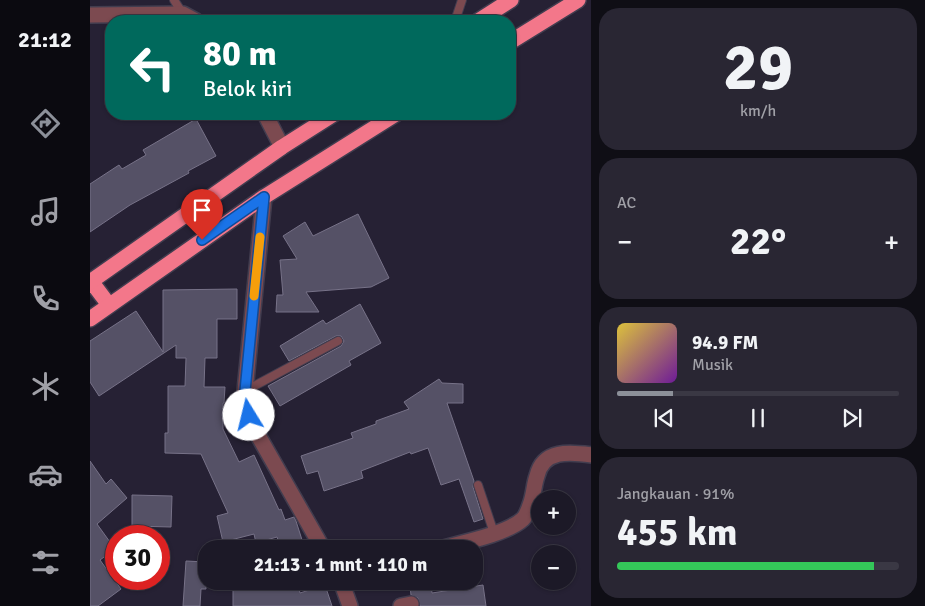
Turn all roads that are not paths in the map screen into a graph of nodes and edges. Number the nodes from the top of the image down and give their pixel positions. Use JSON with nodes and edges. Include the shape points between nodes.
{"nodes":[{"id":1,"x":174,"y":0,"type":"edge"},
{"id":2,"x":462,"y":0,"type":"edge"},
{"id":3,"x":511,"y":0,"type":"edge"},
{"id":4,"x":578,"y":0,"type":"edge"},
{"id":5,"x":90,"y":15,"type":"edge"},
{"id":6,"x":105,"y":15,"type":"edge"},
{"id":7,"x":187,"y":15,"type":"edge"},
{"id":8,"x":456,"y":15,"type":"edge"},
{"id":9,"x":487,"y":15,"type":"edge"},
{"id":10,"x":516,"y":38,"type":"edge"},
{"id":11,"x":268,"y":120,"type":"edge"},
{"id":12,"x":325,"y":120,"type":"edge"},
{"id":13,"x":386,"y":120,"type":"edge"},
{"id":14,"x":282,"y":147,"type":"junction"},
{"id":15,"x":264,"y":197,"type":"junction"},
{"id":16,"x":90,"y":282,"type":"edge"},
{"id":17,"x":109,"y":305,"type":"junction"},
{"id":18,"x":90,"y":319,"type":"edge"},
{"id":19,"x":338,"y":341,"type":"dead end"},
{"id":20,"x":245,"y":391,"type":"junction"},
{"id":21,"x":591,"y":455,"type":"edge"},
{"id":22,"x":478,"y":485,"type":"dead end"},
{"id":23,"x":494,"y":533,"type":"junction"},
{"id":24,"x":318,"y":540,"type":"edge"},
{"id":25,"x":470,"y":540,"type":"edge"},
{"id":26,"x":344,"y":590,"type":"edge"},
{"id":27,"x":350,"y":606,"type":"edge"}],
"edges":[{"from":1,"to":7,"type":"lane"},
{"from":2,"to":8,"type":"lane"},
{"from":3,"to":9,"type":"highway"},
{"from":4,"to":10,"type":"highway"},
{"from":5,"to":6,"type":"street"},
{"from":11,"to":14,"type":"street"},
{"from":12,"to":14,"type":"highway"},
{"from":13,"to":15,"type":"highway"},
{"from":14,"to":16,"type":"highway"},
{"from":15,"to":17,"type":"highway"},
{"from":15,"to":20,"type":"street"},
{"from":16,"to":17,"type":"highway"},
{"from":17,"to":18,"type":"highway"},
{"from":19,"to":20,"type":"lane"},
{"from":20,"to":24,"type":"street","via":[[249,415],[259,437]]},
{"from":21,"to":23,"type":"street","via":[[561,453],[544,461],[536,476],[525,518]]},
{"from":22,"to":23,"type":"lane"},
{"from":23,"to":25,"type":"street"},
{"from":26,"to":27,"type":"street"}]}
